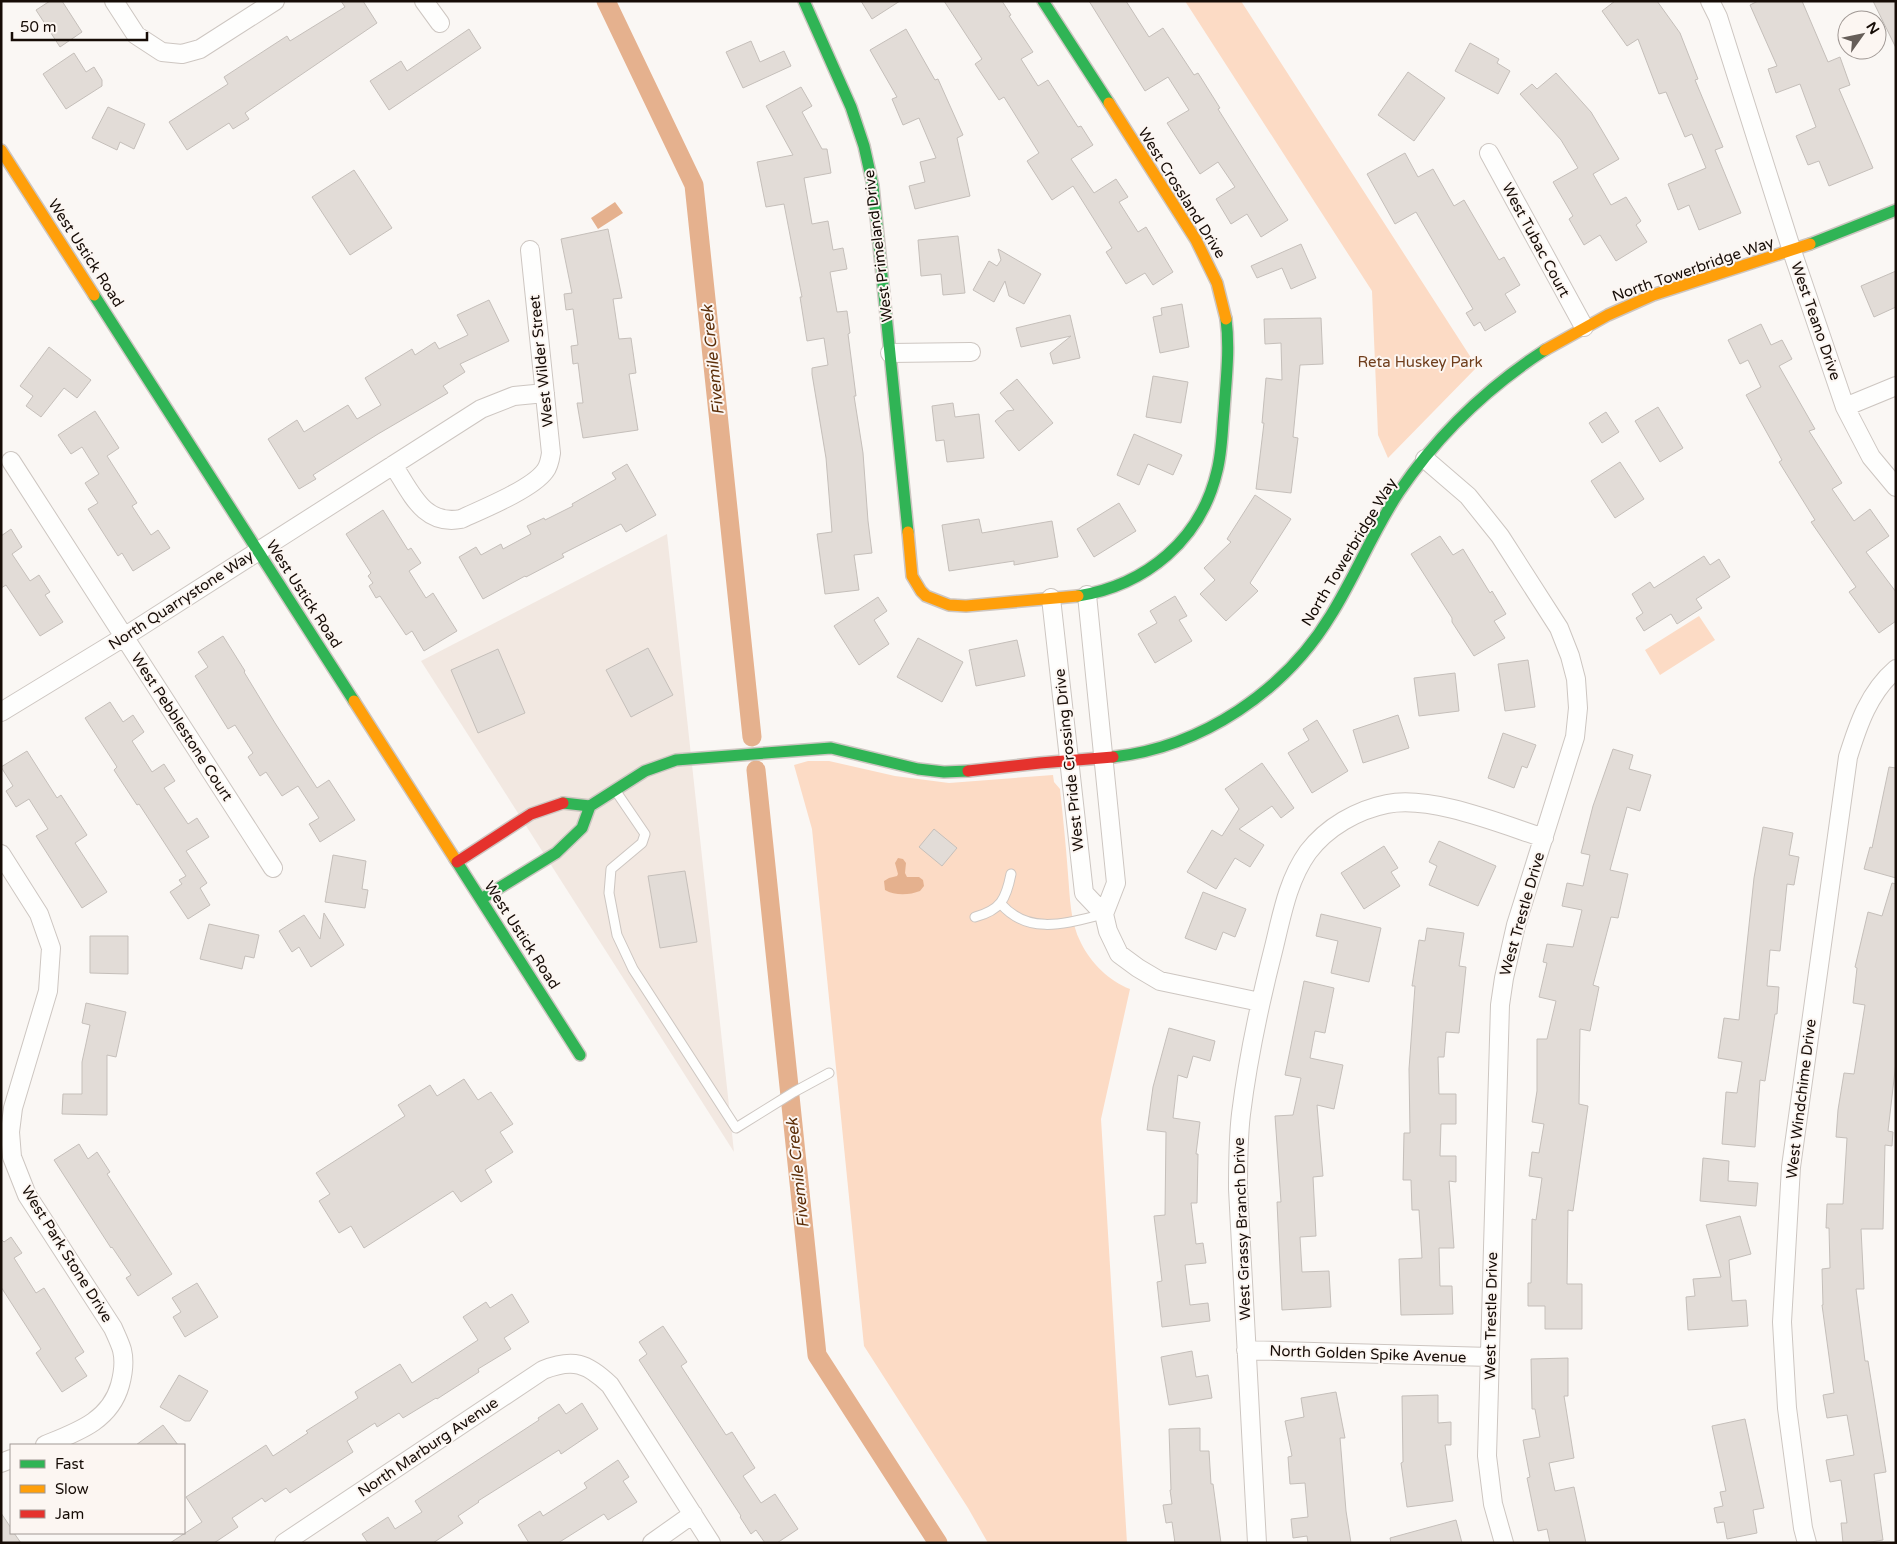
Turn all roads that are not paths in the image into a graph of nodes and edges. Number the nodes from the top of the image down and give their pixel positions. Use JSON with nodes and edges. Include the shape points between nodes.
{"nodes":[{"id":1,"x":114,"y":1,"type":"edge"},
{"id":2,"x":276,"y":1,"type":"edge"},
{"id":3,"x":424,"y":1,"type":"edge"},
{"id":4,"x":804,"y":1,"type":"edge"},
{"id":5,"x":1043,"y":1,"type":"edge"},
{"id":6,"x":1710,"y":1,"type":"edge"},
{"id":7,"x":440,"y":23,"type":"dead end"},
{"id":8,"x":1,"y":150,"type":"edge"},
{"id":9,"x":1489,"y":153,"type":"dead end"},
{"id":10,"x":1896,"y":210,"type":"edge"},
{"id":11,"x":530,"y":250,"type":"dead end"},
{"id":12,"x":1792,"y":251,"type":"junction"},
{"id":13,"x":1584,"y":327,"type":"junction"},
{"id":14,"x":972,"y":352,"type":"dead end"},
{"id":15,"x":890,"y":353,"type":"junction"},
{"id":16,"x":1896,"y":386,"type":"edge"},
{"id":17,"x":545,"y":393,"type":"junction"},
{"id":18,"x":1844,"y":407,"type":"junction"},
{"id":19,"x":1425,"y":459,"type":"junction"},
{"id":20,"x":11,"y":461,"type":"dead end"},
{"id":21,"x":393,"y":465,"type":"junction"},
{"id":22,"x":1896,"y":487,"type":"edge"},
{"id":23,"x":259,"y":551,"type":"junction"},
{"id":24,"x":925,"y":595,"type":"joint"},
{"id":25,"x":1087,"y":595,"type":"junction"},
{"id":26,"x":1051,"y":598,"type":"junction"},
{"id":27,"x":124,"y":637,"type":"junction"},
{"id":28,"x":1896,"y":669,"type":"edge"},
{"id":29,"x":1,"y":712,"type":"edge"},
{"id":30,"x":1103,"y":757,"type":"junction"},
{"id":31,"x":1069,"y":760,"type":"junction"},
{"id":32,"x":615,"y":790,"type":"junction"},
{"id":33,"x":590,"y":806,"type":"junction"},
{"id":34,"x":1544,"y":838,"type":"junction"},
{"id":35,"x":1,"y":854,"type":"edge"},
{"id":36,"x":457,"y":862,"type":"junction"},
{"id":37,"x":273,"y":868,"type":"dead end"},
{"id":38,"x":1011,"y":874,"type":"dead end"},
{"id":39,"x":481,"y":899,"type":"junction"},
{"id":40,"x":1001,"y":904,"type":"junction"},
{"id":41,"x":1104,"y":914,"type":"junction"},
{"id":42,"x":975,"y":917,"type":"dead end"},
{"id":43,"x":1260,"y":1002,"type":"junction"},
{"id":44,"x":580,"y":1055,"type":"dead end"},
{"id":45,"x":829,"y":1073,"type":"dead end"},
{"id":46,"x":1246,"y":1350,"type":"junction"},
{"id":47,"x":1490,"y":1357,"type":"junction"},
{"id":48,"x":47,"y":1444,"type":"edge"},
{"id":49,"x":693,"y":1514,"type":"junction"},
{"id":50,"x":284,"y":1543,"type":"edge"},
{"id":51,"x":652,"y":1543,"type":"edge"},
{"id":52,"x":711,"y":1543,"type":"edge"},
{"id":53,"x":1257,"y":1543,"type":"edge"},
{"id":54,"x":1504,"y":1543,"type":"edge"},
{"id":55,"x":1807,"y":1543,"type":"edge"}],
"edges":[{"from":1,"to":2,"type":"street","via":[[136,35],[162,52],[182,54],[200,49]]},
{"from":3,"to":7,"type":"street"},
{"from":4,"to":15,"type":"street","name":"West Primeland Drive","via":[[864,146],[876,207]]},
{"from":5,"to":25,"type":"street","name":"West Crossland Drive","via":[[1207,258],[1222,297],[1229,337],[1218,465],[1210,495],[1200,515],[1172,552],[1154,566],[1135,579]]},
{"from":6,"to":12,"type":"street","name":"West Teano Drive"},
{"from":8,"to":23,"type":"street","name":"West Ustick Road"},
{"from":9,"to":13,"type":"street","name":"West Tubac Court"},
{"from":10,"to":12,"type":"street","name":"North Towerbridge Way"},
{"from":11,"to":17,"type":"street","name":"West Wilder Street"},
{"from":12,"to":13,"type":"street","name":"North Towerbridge Way","via":[[1653,295]]},
{"from":12,"to":18,"type":"street","name":"West Teano Drive"},
{"from":13,"to":19,"type":"street","name":"North Towerbridge Way","via":[[1514,372],[1458,421]]},
{"from":14,"to":15,"type":"street"},
{"from":15,"to":24,"type":"street","name":"West Primeland Drive","via":[[912,576]]},
{"from":16,"to":18,"type":"street"},
{"from":17,"to":21,"type":"street","name":"North Quarrystone Way","via":[[514,396],[481,409]]},
{"from":17,"to":21,"type":"street","name":"West Wilder Street","via":[[551,453],[545,471],[529,485],[462,519],[452,521],[431,516],[422,509]]},
{"from":18,"to":22,"type":"street","name":"West Teano Drive","via":[[1871,457]]},
{"from":19,"to":30,"type":"street","name":"North Towerbridge Way","via":[[1380,522],[1329,619],[1311,645],[1274,683],[1226,718],[1182,739],[1141,752]]},
{"from":19,"to":34,"type":"street","name":"West Trestle Drive","via":[[1468,496],[1500,536],[1558,628],[1570,656],[1578,708],[1575,737]]},
{"from":20,"to":27,"type":"street","name":"West Pebblestone Court"},
{"from":21,"to":23,"type":"street","name":"North Quarrystone Way"},
{"from":23,"to":27,"type":"street","name":"North Quarrystone Way"},
{"from":23,"to":36,"type":"street","name":"West Ustick Road"},
{"from":24,"to":26,"type":"street","name":"West Crossland Drive","via":[[953,606]]},
{"from":25,"to":26,"type":"street","name":"West Crossland Drive"},
{"from":25,"to":30,"type":"street"},
{"from":26,"to":31,"type":"street","name":"West Pride Crossing Drive"},
{"from":27,"to":29,"type":"street","name":"North Quarrystone Way"},
{"from":27,"to":37,"type":"street","name":"West Pebblestone Court"},
{"from":28,"to":55,"type":"street","name":"West Windchime Drive","via":[[1872,697],[1860,718],[1848,757],[1791,1167],[1782,1322],[1786,1408]]},
{"from":30,"to":31,"type":"street","name":"North Towerbridge Way"},
{"from":30,"to":41,"type":"street","via":[[1116,883]]},
{"from":31,"to":32,"type":"street","name":"North Towerbridge Way","via":[[934,772],[852,751],[807,749],[676,760],[645,771]]},
{"from":31,"to":41,"type":"street","name":"West Pride Crossing Drive","via":[[1084,893]]},
{"from":32,"to":33,"type":"street","name":"North Towerbridge Way"},
{"from":32,"to":45,"type":"lane","via":[[645,834],[642,843],[611,869],[610,893],[617,935],[633,969],[736,1128]]},
{"from":33,"to":36,"type":"street","via":[[566,802],[531,814]]},
{"from":33,"to":39,"type":"street","via":[[582,828],[556,853]]},
{"from":34,"to":43,"type":"street","name":"West Grassy Branch Drive","via":[[1448,808],[1417,802],[1388,803],[1345,819],[1314,846],[1295,874]]},
{"from":34,"to":47,"type":"street","name":"West Trestle Drive","via":[[1516,925],[1500,1005]]},
{"from":35,"to":48,"type":"street","name":"West Park Stone Drive","via":[[39,914],[51,948],[48,991],[13,1108],[10,1132],[12,1157],[27,1195],[113,1328],[122,1350],[124,1372],[117,1397],[102,1416],[82,1430]]},
{"from":36,"to":39,"type":"street","name":"West Ustick Road"},
{"from":38,"to":40,"type":"lane","via":[[1008,891]]},
{"from":39,"to":44,"type":"street","name":"West Ustick Road"},
{"from":40,"to":41,"type":"lane","via":[[1010,914],[1028,923],[1053,924]]},
{"from":40,"to":42,"type":"lane","via":[[990,913]]},
{"from":41,"to":43,"type":"street","name":"West Pride Crossing Drive","via":[[1119,954],[1160,981]]},
{"from":43,"to":46,"type":"street","name":"West Grassy Branch Drive","via":[[1238,1146]]},
{"from":46,"to":47,"type":"street","name":"North Golden Spike Avenue"},
{"from":46,"to":53,"type":"street","name":"West Grassy Branch Drive"},
{"from":47,"to":54,"type":"street","name":"West Trestle Drive","via":[[1489,1479]]},
{"from":49,"to":50,"type":"street","name":"North Marburg Avenue","via":[[610,1385],[595,1371],[577,1364],[558,1364],[543,1370]]},
{"from":49,"to":51,"type":"street"},
{"from":49,"to":52,"type":"street"}]}
